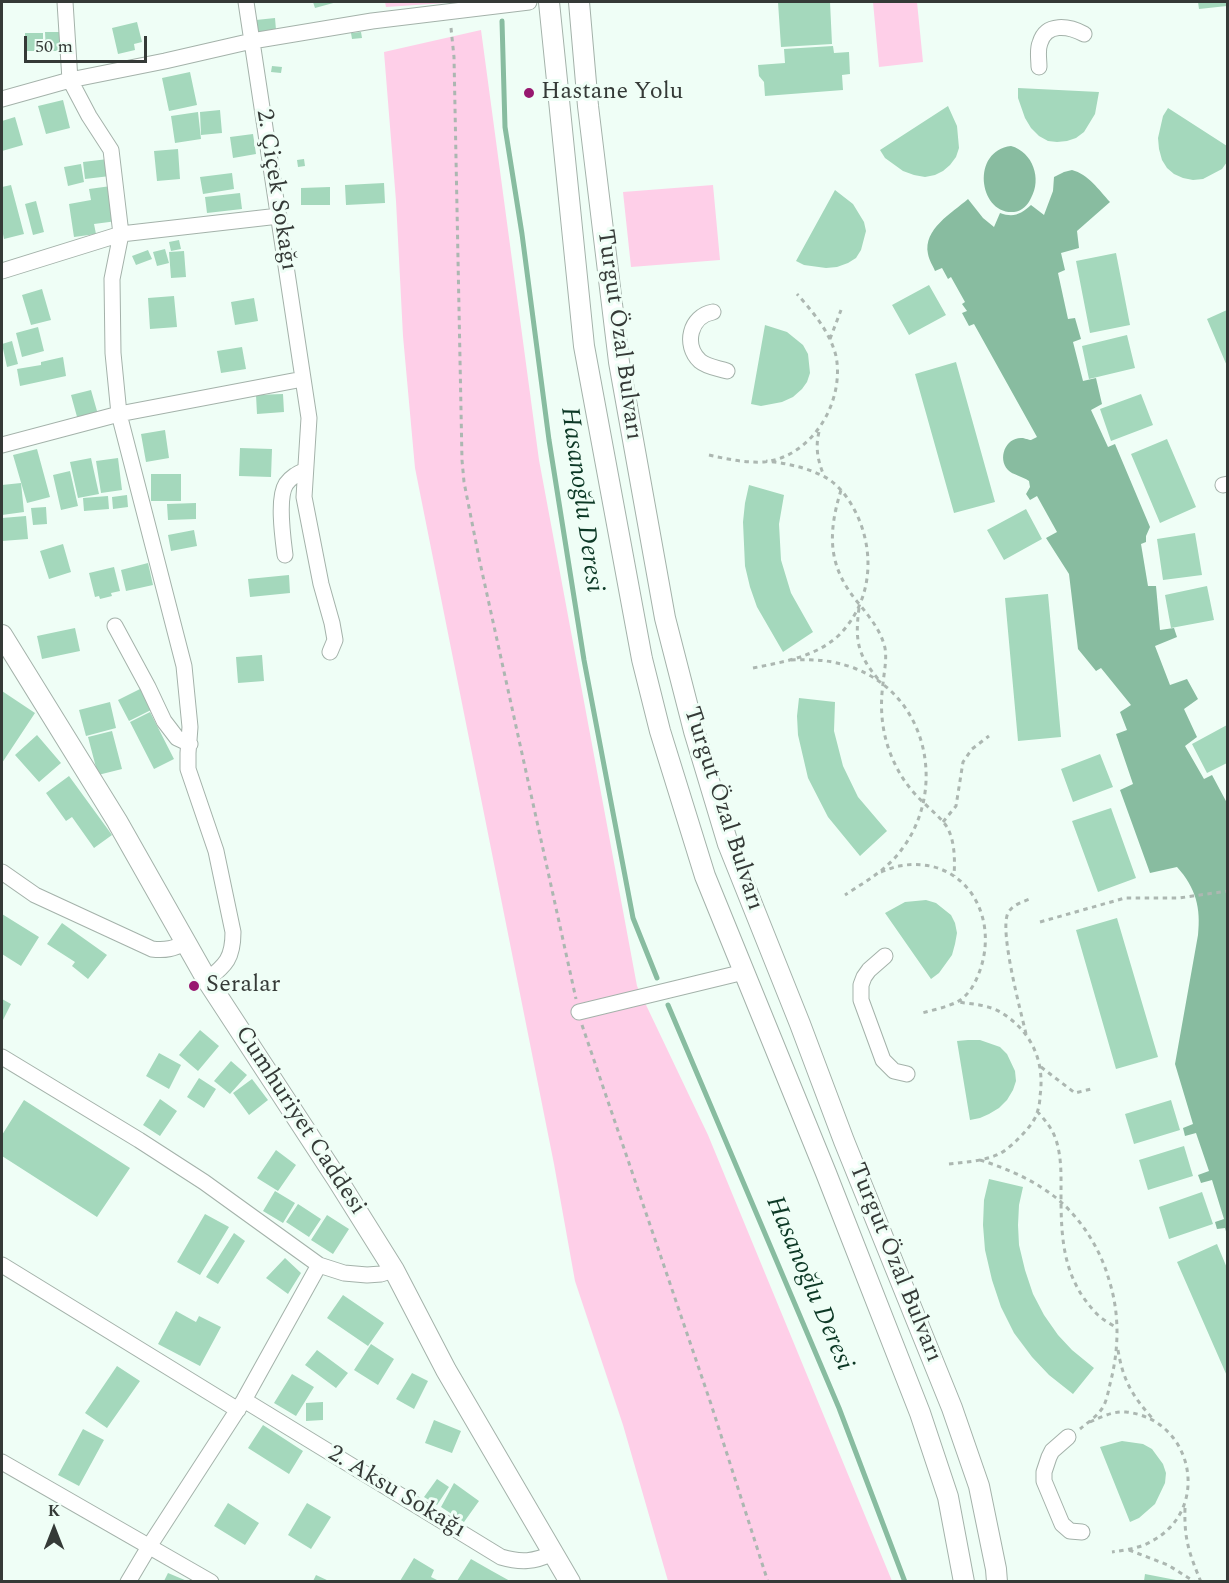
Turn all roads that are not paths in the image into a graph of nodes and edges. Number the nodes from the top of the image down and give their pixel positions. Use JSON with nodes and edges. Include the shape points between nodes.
{"nodes":[{"id":1,"x":65,"y":2,"type":"edge"},
{"id":2,"x":246,"y":2,"type":"edge"},
{"id":3,"x":529,"y":2,"type":"edge"},
{"id":4,"x":549,"y":2,"type":"edge"},
{"id":5,"x":579,"y":2,"type":"edge"},
{"id":6,"x":1084,"y":34,"type":"dead end"},
{"id":7,"x":252,"y":41,"type":"junction"},
{"id":8,"x":1040,"y":67,"type":"dead end"},
{"id":9,"x":70,"y":80,"type":"junction"},
{"id":10,"x":2,"y":99,"type":"edge"},
{"id":11,"x":279,"y":216,"type":"junction"},
{"id":12,"x":121,"y":234,"type":"junction"},
{"id":13,"x":2,"y":271,"type":"edge"},
{"id":14,"x":713,"y":312,"type":"dead end"},
{"id":15,"x":727,"y":371,"type":"dead end"},
{"id":16,"x":303,"y":379,"type":"junction"},
{"id":17,"x":119,"y":414,"type":"junction"},
{"id":18,"x":2,"y":445,"type":"edge"},
{"id":19,"x":305,"y":471,"type":"junction"},
{"id":20,"x":285,"y":555,"type":"dead end"},
{"id":21,"x":115,"y":626,"type":"dead end"},
{"id":22,"x":2,"y":635,"type":"edge"},
{"id":23,"x":330,"y":652,"type":"dead end"},
{"id":24,"x":189,"y":744,"type":"junction"},
{"id":25,"x":2,"y":872,"type":"edge"},
{"id":26,"x":186,"y":942,"type":"junction"},
{"id":27,"x":885,"y":956,"type":"dead end"},
{"id":28,"x":744,"y":972,"type":"junction"},
{"id":29,"x":207,"y":980,"type":"junction"},
{"id":30,"x":579,"y":1012,"type":"road end"},
{"id":31,"x":2,"y":1057,"type":"edge"},
{"id":32,"x":907,"y":1074,"type":"dead end"},
{"id":33,"x":2,"y":1265,"type":"edge"},
{"id":34,"x":319,"y":1265,"type":"junction"},
{"id":35,"x":394,"y":1270,"type":"junction"},
{"id":36,"x":241,"y":1405,"type":"junction"},
{"id":37,"x":1068,"y":1437,"type":"road end"},
{"id":38,"x":2,"y":1462,"type":"edge"},
{"id":39,"x":1082,"y":1532,"type":"dead end"},
{"id":40,"x":150,"y":1545,"type":"junction"},
{"id":41,"x":553,"y":1552,"type":"junction"},
{"id":42,"x":1001,"y":1577,"type":"edge"},
{"id":43,"x":128,"y":1581,"type":"edge"},
{"id":44,"x":211,"y":1581,"type":"edge"},
{"id":45,"x":570,"y":1581,"type":"edge"},
{"id":46,"x":964,"y":1581,"type":"edge"}],
"edges":[{"from":1,"to":9,"type":"street"},
{"from":2,"to":7,"type":"street","name":"2. Çiçek Sokağı"},
{"from":3,"to":7,"type":"street","via":[[449,10]]},
{"from":4,"to":28,"type":"main road","name":"Turgut Özal Bulvarı","via":[[584,346],[642,659],[705,876]]},
{"from":5,"to":42,"type":"main road","name":"Turgut Özal Bulvarı","via":[[619,362],[665,618],[694,731],[728,844],[952,1408],[979,1486]]},
{"from":6,"to":8,"type":"street","via":[[1068,28],[1047,32],[1039,45]]},
{"from":7,"to":9,"type":"street"},
{"from":7,"to":11,"type":"street","name":"2. Çiçek Sokağı"},
{"from":9,"to":10,"type":"street"},
{"from":9,"to":12,"type":"street","via":[[111,150]]},
{"from":11,"to":12,"type":"street"},
{"from":11,"to":16,"type":"street","name":"2. Çiçek Sokağı"},
{"from":12,"to":13,"type":"street"},
{"from":12,"to":17,"type":"street","via":[[112,279]]},
{"from":14,"to":15,"type":"street","via":[[701,316],[694,324],[692,346],[706,365]]},
{"from":16,"to":17,"type":"street"},
{"from":16,"to":19,"type":"street","name":"2. Çiçek Sokağı","via":[[309,418]]},
{"from":17,"to":18,"type":"street"},
{"from":17,"to":24,"type":"street","via":[[184,666]]},
{"from":19,"to":20,"type":"street","via":[[284,489]]},
{"from":19,"to":23,"type":"street","name":"2. Çiçek Sokağı","via":[[304,498],[335,640]]},
{"from":21,"to":24,"type":"street","via":[[164,721],[177,738]]},
{"from":22,"to":26,"type":"main road","name":"Cumhuriyet Caddesi","via":[[117,821]]},
{"from":24,"to":29,"type":"street","via":[[188,769],[216,851],[233,932],[228,960]]},
{"from":25,"to":26,"type":"street","via":[[35,895],[152,949],[163,951]]},
{"from":26,"to":29,"type":"main road","name":"Cumhuriyet Caddesi"},
{"from":27,"to":32,"type":"street","via":[[864,977],[861,1000],[883,1059],[894,1071]]},
{"from":28,"to":30,"type":"street"},
{"from":28,"to":46,"type":"main road","name":"Turgut Özal Bulvarı","via":[[920,1413],[948,1497]]},
{"from":29,"to":35,"type":"main road","name":"Cumhuriyet Caddesi"},
{"from":31,"to":34,"type":"street","via":[[204,1182]]},
{"from":33,"to":36,"type":"street","name":"2. Aksu Sokağı"},
{"from":34,"to":35,"type":"street","via":[[367,1275]]},
{"from":34,"to":36,"type":"street"},
{"from":35,"to":41,"type":"main road","name":"Cumhuriyet Caddesi","via":[[446,1370]]},
{"from":36,"to":40,"type":"street"},
{"from":36,"to":41,"type":"street","name":"2. Aksu Sokağı","via":[[501,1557],[529,1561]]},
{"from":37,"to":39,"type":"street","via":[[1052,1451],[1044,1481],[1062,1524],[1070,1531]]},
{"from":38,"to":40,"type":"street"},
{"from":40,"to":43,"type":"street"},
{"from":40,"to":44,"type":"street"},
{"from":41,"to":45,"type":"main road","name":"Cumhuriyet Caddesi"}]}
